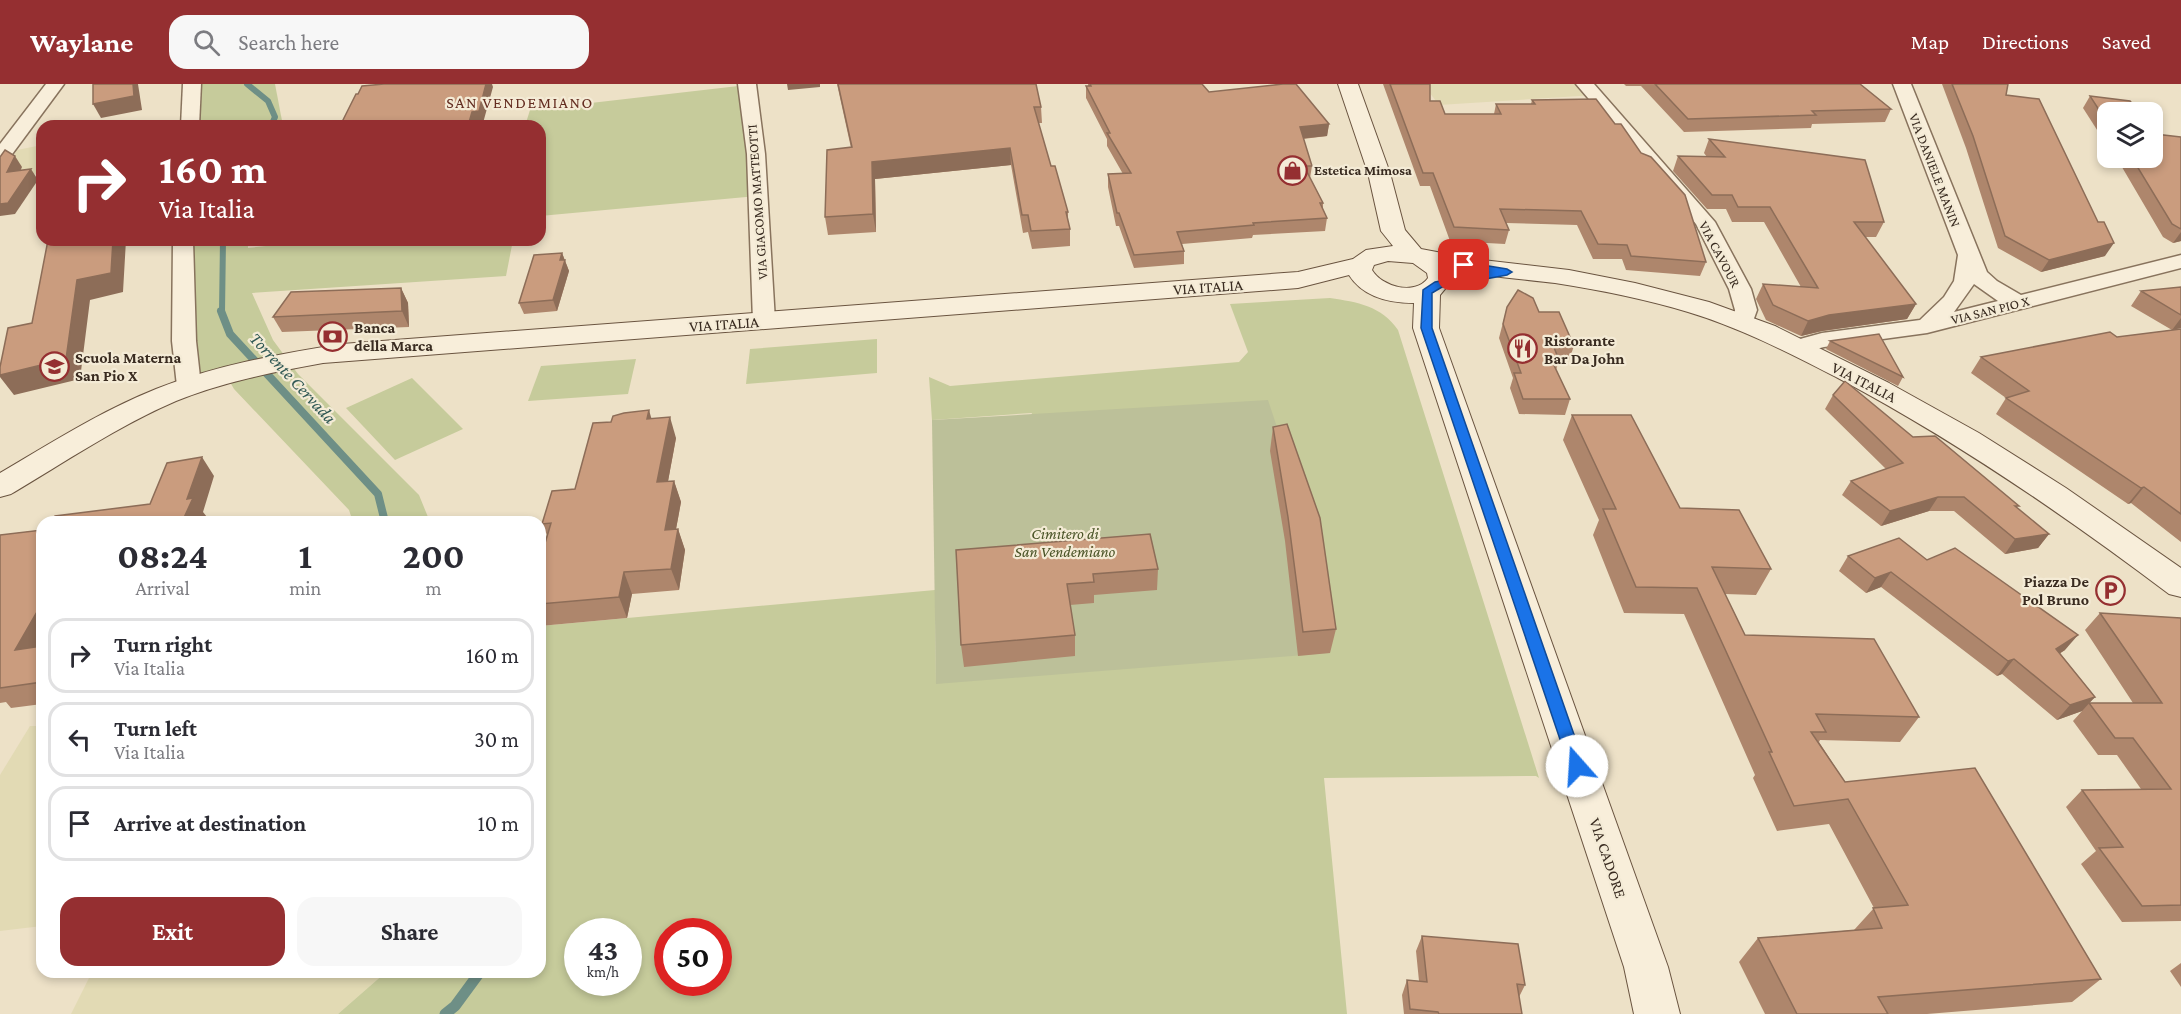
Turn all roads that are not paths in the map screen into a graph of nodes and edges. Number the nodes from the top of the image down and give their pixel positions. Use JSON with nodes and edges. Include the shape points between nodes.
{"nodes":[{"id":1,"x":55,"y":84,"type":"edge"},
{"id":2,"x":192,"y":84,"type":"edge"},
{"id":3,"x":747,"y":84,"type":"edge"},
{"id":4,"x":1348,"y":84,"type":"edge"},
{"id":5,"x":1585,"y":84,"type":"edge"},
{"id":6,"x":1902,"y":84,"type":"edge"},
{"id":7,"x":190,"y":120,"type":"edge"},
{"id":8,"x":0,"y":157,"type":"edge"},
{"id":9,"x":1393,"y":231,"type":"junction"},
{"id":10,"x":183,"y":246,"type":"edge"},
{"id":11,"x":1968,"y":256,"type":"junction"},
{"id":12,"x":1417,"y":257,"type":"junction"},
{"id":13,"x":1369,"y":259,"type":"junction"},
{"id":14,"x":2181,"y":261,"type":"edge"},
{"id":15,"x":1507,"y":272,"type":"junction"},
{"id":16,"x":1298,"y":280,"type":"junction"},
{"id":17,"x":1965,"y":281,"type":"junction"},
{"id":18,"x":1433,"y":288,"type":"junction"},
{"id":19,"x":1383,"y":291,"type":"junction"},
{"id":20,"x":2018,"y":303,"type":"junction"},
{"id":21,"x":1990,"y":309,"type":"junction"},
{"id":22,"x":764,"y":321,"type":"junction"},
{"id":23,"x":1743,"y":322,"type":"junction"},
{"id":24,"x":1927,"y":326,"type":"junction"},
{"id":25,"x":1426,"y":328,"type":"junction"},
{"id":26,"x":1797,"y":347,"type":"junction"},
{"id":27,"x":189,"y":386,"type":"junction"},
{"id":28,"x":60,"y":451,"type":"junction"},
{"id":29,"x":0,"y":487,"type":"edge"},
{"id":30,"x":0,"y":505,"type":"edge"},
{"id":31,"x":2181,"y":585,"type":"edge"},
{"id":32,"x":1657,"y":1014,"type":"edge"}],
"edges":[{"from":1,"to":8,"type":"street"},
{"from":2,"to":7,"type":"street"},
{"from":3,"to":22,"type":"street","name":"VIA GIACOMO MATTEOTTI","via":[[756,154]]},
{"from":4,"to":9,"type":"street","via":[[1379,173]]},
{"from":5,"to":23,"type":"street","name":"VIA CAVOUR","via":[[1705,222],[1740,289],[1746,310]]},
{"from":6,"to":11,"type":"street","name":"VIA DANIELE MANIN"},
{"from":9,"to":12,"type":"street"},
{"from":9,"to":13,"type":"street"},
{"from":10,"to":27,"type":"street","via":[[184,341]]},
{"from":11,"to":17,"type":"street","name":"VIA DANIELE MANIN"},
{"from":11,"to":20,"type":"street","name":"VIA DANIELE MANIN","via":[[1977,275]]},
{"from":12,"to":13,"type":"street","via":[[1389,253]]},
{"from":12,"to":15,"type":"street","name":"VIA ITALIA"},
{"from":12,"to":18,"type":"street","name":"VIA CADORE","via":[[1439,270],[1441,278]]},
{"from":13,"to":16,"type":"street","name":"VIA ITALIA"},
{"from":13,"to":19,"type":"street","name":"VIA CADORE","via":[[1359,270],[1361,277]]},
{"from":14,"to":20,"type":"street","name":"VIA SAN PIO X"},
{"from":15,"to":18,"type":"street","name":"VIA ITALIA"},
{"from":15,"to":23,"type":"street","name":"VIA ITALIA","via":[[1608,285]]},
{"from":16,"to":19,"type":"street","name":"VIA ITALIA"},
{"from":16,"to":22,"type":"street","name":"VIA ITALIA"},
{"from":17,"to":21,"type":"street","via":[[1971,300]]},
{"from":17,"to":24,"type":"street","name":"VIA DANIELE MANIN","via":[[1953,302]]},
{"from":18,"to":19,"type":"street","via":[[1416,295]]},
{"from":18,"to":25,"type":"street","name":"VIA CADORE"},
{"from":19,"to":25,"type":"street","name":"VIA CADORE"},
{"from":20,"to":21,"type":"street","name":"VIA SAN PIO X"},
{"from":21,"to":24,"type":"street","name":"VIA SAN PIO X"},
{"from":22,"to":27,"type":"street","name":"VIA ITALIA","via":[[342,352],[289,360]]},
{"from":23,"to":26,"type":"street","name":"VIA ITALIA"},
{"from":24,"to":26,"type":"street","name":"VIA SAN PIO X"},
{"from":25,"to":32,"type":"street","name":"VIA CADORE","via":[[1642,956]]},
{"from":26,"to":31,"type":"street","name":"VIA ITALIA","via":[[1909,405],[2043,487]]},
{"from":27,"to":28,"type":"street","name":"VIA ITALIA"},
{"from":28,"to":29,"type":"street"},
{"from":28,"to":30,"type":"street"}]}
